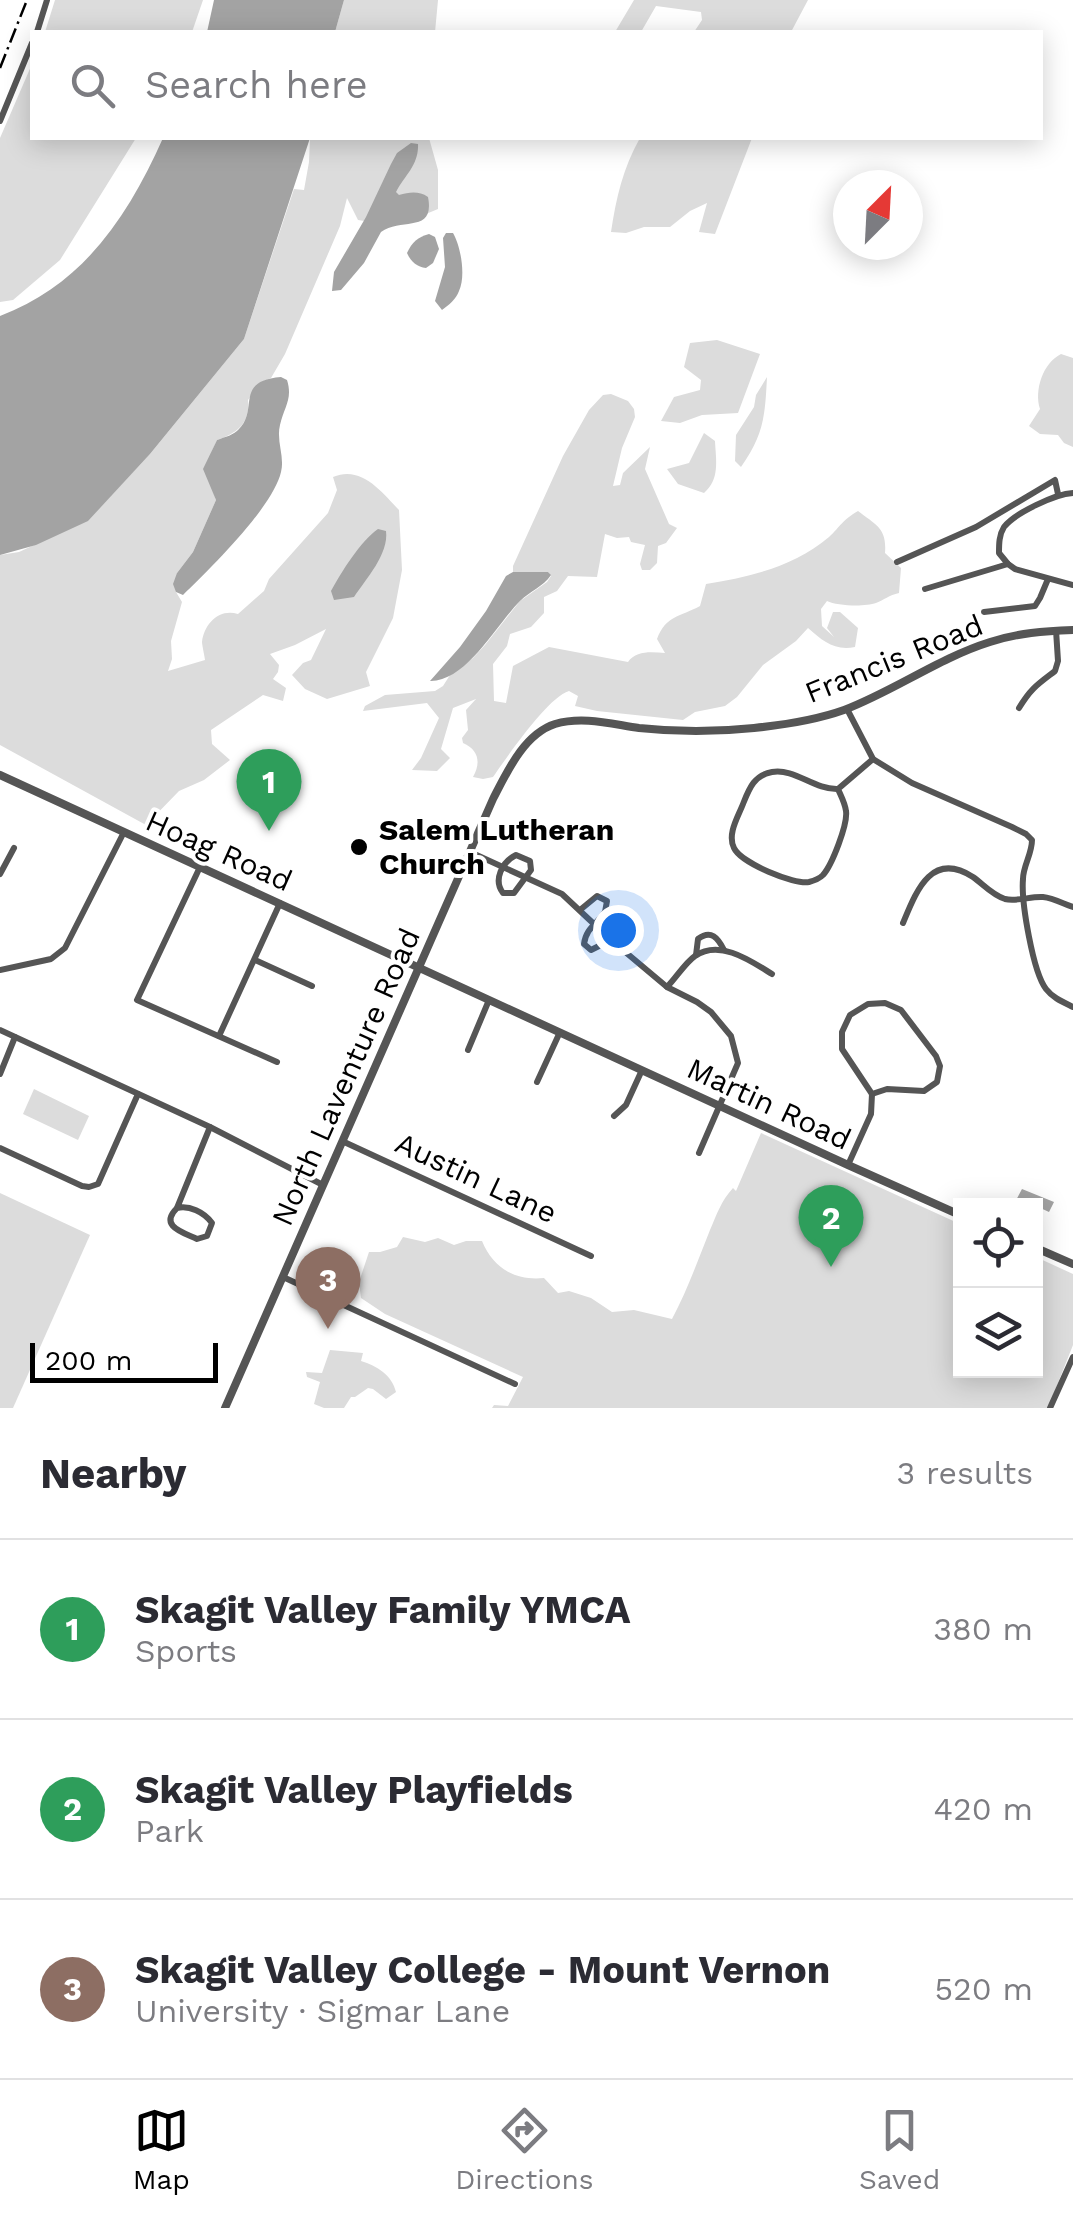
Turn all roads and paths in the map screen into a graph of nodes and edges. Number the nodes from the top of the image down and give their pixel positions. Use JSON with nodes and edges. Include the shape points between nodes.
{"nodes":[{"id":1,"x":47,"y":0,"type":"edge"},
{"id":2,"x":38,"y":30,"type":"edge"},
{"id":3,"x":30,"y":48,"type":"edge"},
{"id":4,"x":0,"y":121,"type":"edge"},
{"id":5,"x":1073,"y":493,"type":"edge"},
{"id":6,"x":1058,"y":494,"type":"junction"},
{"id":7,"x":897,"y":562,"type":"dead end"},
{"id":8,"x":1008,"y":564,"type":"junction"},
{"id":9,"x":1048,"y":578,"type":"junction"},
{"id":10,"x":1073,"y":585,"type":"edge"},
{"id":11,"x":925,"y":589,"type":"dead end"},
{"id":12,"x":984,"y":612,"type":"dead end"},
{"id":13,"x":1056,"y":630,"type":"junction"},
{"id":14,"x":1073,"y":630,"type":"edge"},
{"id":15,"x":847,"y":708,"type":"junction"},
{"id":16,"x":1019,"y":708,"type":"dead end"},
{"id":17,"x":552,"y":725,"type":"joint"},
{"id":18,"x":873,"y":759,"type":"junction"},
{"id":19,"x":0,"y":774,"type":"edge"},
{"id":20,"x":838,"y":789,"type":"junction"},
{"id":21,"x":124,"y":832,"type":"junction"},
{"id":22,"x":14,"y":848,"type":"dead end"},
{"id":23,"x":470,"y":852,"type":"junction"},
{"id":24,"x":502,"y":866,"type":"junction"},
{"id":25,"x":200,"y":867,"type":"junction"},
{"id":26,"x":0,"y":874,"type":"edge"},
{"id":27,"x":526,"y":878,"type":"junction"},
{"id":28,"x":1023,"y":898,"type":"junction"},
{"id":29,"x":280,"y":903,"type":"junction"},
{"id":30,"x":1073,"y":907,"type":"edge"},
{"id":31,"x":580,"y":910,"type":"junction"},
{"id":32,"x":594,"y":923,"type":"junction"},
{"id":33,"x":903,"y":923,"type":"dead end"},
{"id":34,"x":611,"y":940,"type":"junction"},
{"id":35,"x":724,"y":950,"type":"junction"},
{"id":36,"x":696,"y":955,"type":"junction"},
{"id":37,"x":255,"y":960,"type":"junction"},
{"id":38,"x":420,"y":967,"type":"junction"},
{"id":39,"x":0,"y":970,"type":"edge"},
{"id":40,"x":772,"y":974,"type":"dead end"},
{"id":41,"x":312,"y":986,"type":"dead end"},
{"id":42,"x":668,"y":987,"type":"junction"},
{"id":43,"x":490,"y":998,"type":"junction"},
{"id":44,"x":1073,"y":1006,"type":"edge"},
{"id":45,"x":0,"y":1030,"type":"edge"},
{"id":46,"x":560,"y":1032,"type":"junction"},
{"id":47,"x":219,"y":1036,"type":"junction"},
{"id":48,"x":16,"y":1037,"type":"junction"},
{"id":49,"x":468,"y":1050,"type":"dead end"},
{"id":50,"x":277,"y":1062,"type":"dead end"},
{"id":51,"x":642,"y":1070,"type":"junction"},
{"id":52,"x":0,"y":1074,"type":"edge"},
{"id":53,"x":536,"y":1082,"type":"dead end"},
{"id":54,"x":138,"y":1094,"type":"junction"},
{"id":55,"x":872,"y":1094,"type":"junction"},
{"id":56,"x":721,"y":1106,"type":"junction"},
{"id":57,"x":614,"y":1116,"type":"dead end"},
{"id":58,"x":210,"y":1127,"type":"junction"},
{"id":59,"x":342,"y":1142,"type":"junction"},
{"id":60,"x":0,"y":1148,"type":"edge"},
{"id":61,"x":700,"y":1153,"type":"dead end"},
{"id":62,"x":848,"y":1165,"type":"junction"},
{"id":63,"x":323,"y":1185,"type":"junction"},
{"id":64,"x":176,"y":1208,"type":"junction"},
{"id":65,"x":953,"y":1211,"type":"edge"},
{"id":66,"x":1043,"y":1251,"type":"edge"},
{"id":67,"x":591,"y":1256,"type":"dead end"},
{"id":68,"x":1073,"y":1264,"type":"edge"},
{"id":69,"x":283,"y":1277,"type":"junction"},
{"id":70,"x":1073,"y":1357,"type":"edge"},
{"id":71,"x":516,"y":1384,"type":"dead end"},
{"id":72,"x":225,"y":1408,"type":"edge"},
{"id":73,"x":1050,"y":1408,"type":"edge"}],
"edges":[{"from":1,"to":2,"type":"street"},
{"from":3,"to":4,"type":"street"},
{"from":5,"to":6,"type":"street"},
{"from":6,"to":7,"type":"street","via":[[1055,480],[976,527]]},
{"from":6,"to":8,"type":"street","via":[[1005,526],[999,553]]},
{"from":8,"to":9,"type":"street"},
{"from":8,"to":11,"type":"street"},
{"from":9,"to":10,"type":"street"},
{"from":9,"to":12,"type":"street","via":[[1034,606]]},
{"from":13,"to":14,"type":"street","name":"Francis Road"},
{"from":13,"to":15,"type":"street","name":"Francis Road","via":[[989,642]]},
{"from":13,"to":16,"type":"street","via":[[1055,671]]},
{"from":15,"to":17,"type":"street","name":"Francis Road","via":[[723,730],[576,720]]},
{"from":15,"to":18,"type":"street"},
{"from":17,"to":23,"type":"street","name":"North Laventure Road","via":[[531,738],[512,764]]},
{"from":18,"to":20,"type":"street"},
{"from":18,"to":28,"type":"street","via":[[1026,834],[1032,848]]},
{"from":19,"to":21,"type":"street","name":"Hoag Road"},
{"from":20,"to":20,"type":"street","via":[[788,773],[760,776],[733,827],[734,850],[793,881],[814,880],[846,824]]},
{"from":21,"to":25,"type":"street","name":"Hoag Road"},
{"from":21,"to":39,"type":"street","via":[[66,948],[51,959]]},
{"from":22,"to":26,"type":"street"},
{"from":23,"to":24,"type":"street"},
{"from":23,"to":38,"type":"street","name":"North Laventure Road"},
{"from":24,"to":27,"type":"street"},
{"from":24,"to":27,"type":"street","via":[[516,855],[530,861]]},
{"from":24,"to":27,"type":"street","via":[[503,893],[514,892]]},
{"from":25,"to":29,"type":"street","name":"Hoag Road"},
{"from":25,"to":47,"type":"street","via":[[137,1000]]},
{"from":27,"to":31,"type":"street"},
{"from":28,"to":30,"type":"street","via":[[1046,897]]},
{"from":28,"to":33,"type":"street","via":[[1003,899],[956,868],[939,870],[917,890]]},
{"from":28,"to":44,"type":"street","via":[[1037,972],[1055,998]]},
{"from":29,"to":37,"type":"street"},
{"from":29,"to":38,"type":"street","name":"Hoag Road"},
{"from":31,"to":32,"type":"street"},
{"from":31,"to":32,"type":"street","via":[[604,898],[606,912]]},
{"from":32,"to":34,"type":"street"},
{"from":32,"to":34,"type":"street","via":[[584,944],[591,950]]},
{"from":34,"to":42,"type":"street"},
{"from":35,"to":36,"type":"street"},
{"from":35,"to":36,"type":"street","via":[[718,938],[705,934]]},
{"from":35,"to":40,"type":"street"},
{"from":36,"to":42,"type":"street"},
{"from":37,"to":41,"type":"street"},
{"from":37,"to":47,"type":"street"},
{"from":38,"to":43,"type":"street","name":"Martin Road"},
{"from":38,"to":59,"type":"street","name":"North Laventure Road"},
{"from":42,"to":56,"type":"street","via":[[711,1012],[731,1036],[738,1063]]},
{"from":43,"to":46,"type":"street","name":"Martin Road"},
{"from":43,"to":49,"type":"street"},
{"from":45,"to":48,"type":"street"},
{"from":46,"to":51,"type":"street","name":"Martin Road"},
{"from":46,"to":53,"type":"street"},
{"from":47,"to":50,"type":"street"},
{"from":48,"to":52,"type":"street"},
{"from":48,"to":54,"type":"street"},
{"from":51,"to":56,"type":"street","name":"Martin Road"},
{"from":51,"to":57,"type":"street"},
{"from":54,"to":58,"type":"street"},
{"from":54,"to":60,"type":"street","via":[[98,1184],[82,1186]]},
{"from":55,"to":55,"type":"street","via":[[842,1049],[842,1032],[850,1015],[885,1003],[901,1010],[940,1066],[937,1082],[924,1091],[887,1088]]},
{"from":55,"to":62,"type":"street","via":[[871,1114]]},
{"from":56,"to":61,"type":"street"},
{"from":56,"to":62,"type":"street","name":"Martin Road"},
{"from":58,"to":63,"type":"street"},
{"from":58,"to":64,"type":"street"},
{"from":59,"to":63,"type":"street","name":"North Laventure Road"},
{"from":59,"to":67,"type":"street","name":"Austin Lane"},
{"from":62,"to":65,"type":"street","name":"Martin Road"},
{"from":63,"to":69,"type":"street","name":"North Laventure Road"},
{"from":64,"to":64,"type":"street","via":[[170,1214],[174,1229],[197,1239],[207,1236],[207,1216]]},
{"from":66,"to":68,"type":"street"},
{"from":69,"to":71,"type":"street"},
{"from":69,"to":72,"type":"street","name":"North Laventure Road"},
{"from":70,"to":73,"type":"street"}]}
